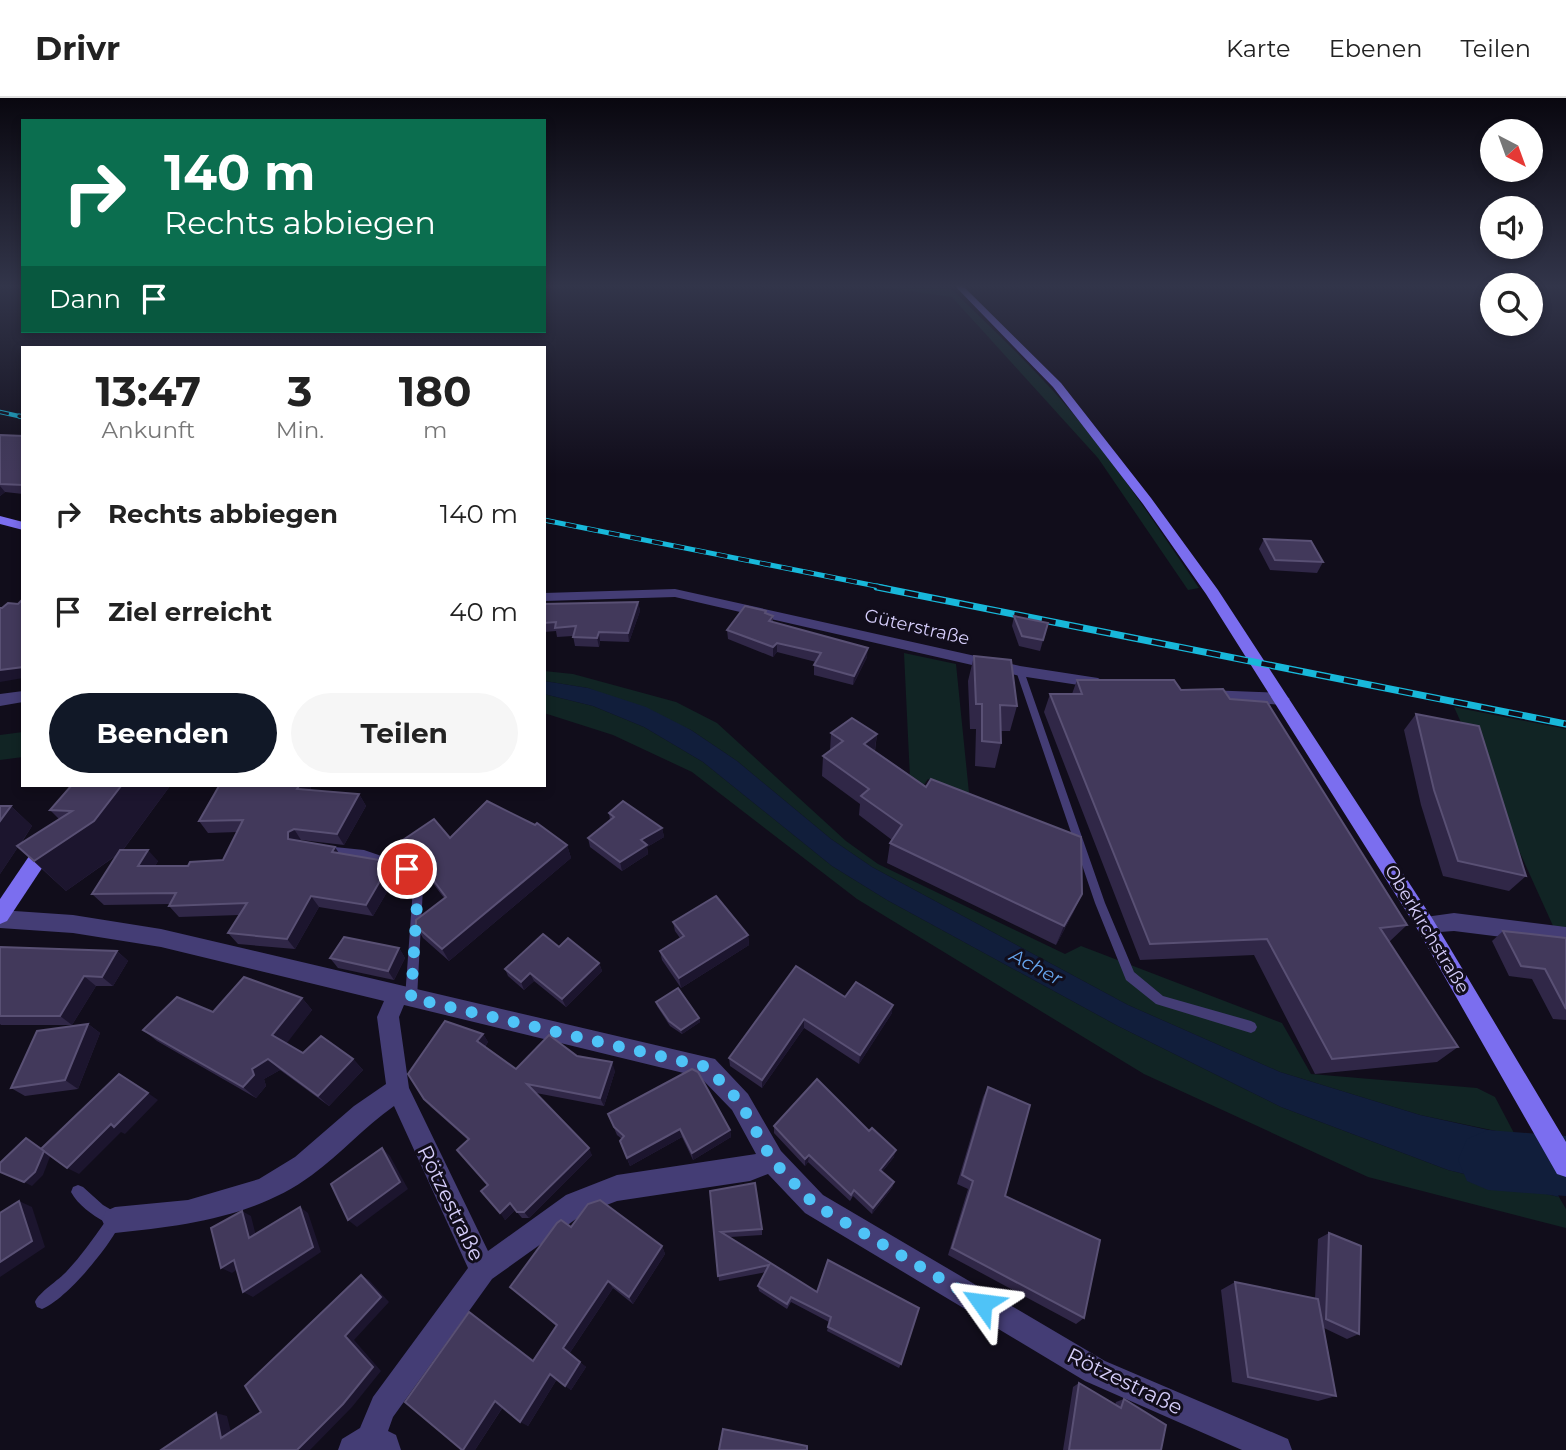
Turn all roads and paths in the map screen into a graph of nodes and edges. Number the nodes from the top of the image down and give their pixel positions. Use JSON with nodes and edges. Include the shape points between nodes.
{"nodes":[{"id":1,"x":1020,"y":348,"type":"edge"},
{"id":2,"x":0,"y":520,"type":"edge"},
{"id":3,"x":21,"y":525,"type":"edge"},
{"id":4,"x":546,"y":597,"type":"edge"},
{"id":5,"x":1020,"y":671,"type":"junction"},
{"id":6,"x":1116,"y":685,"type":"edge"},
{"id":7,"x":1187,"y":693,"type":"edge"},
{"id":8,"x":21,"y":696,"type":"edge"},
{"id":9,"x":1282,"y":699,"type":"junction"},
{"id":10,"x":0,"y":700,"type":"edge"},
{"id":11,"x":57,"y":828,"type":"edge"},
{"id":12,"x":315,"y":849,"type":"edge"},
{"id":13,"x":0,"y":917,"type":"edge"},
{"id":14,"x":1425,"y":923,"type":"junction"},
{"id":15,"x":1566,"y":936,"type":"edge"},
{"id":16,"x":404,"y":997,"type":"junction"},
{"id":17,"x":1251,"y":1027,"type":"dead end"},
{"id":18,"x":398,"y":1089,"type":"junction"},
{"id":19,"x":772,"y":1160,"type":"junction"},
{"id":20,"x":1566,"y":1165,"type":"edge"},
{"id":21,"x":78,"y":1192,"type":"dead end"},
{"id":22,"x":115,"y":1220,"type":"junction"},
{"id":23,"x":483,"y":1270,"type":"junction"},
{"id":24,"x":42,"y":1302,"type":"dead end"},
{"id":25,"x":370,"y":1446,"type":"edge"},
{"id":26,"x":1277,"y":1450,"type":"edge"}],
"edges":[{"from":1,"to":9,"type":"main road","name":"Oberkirchstraße","via":[[1112,455],[1213,593]]},
{"from":2,"to":3,"type":"main road"},
{"from":4,"to":5,"type":"street","name":"Güterstraße","via":[[663,593],[705,597]]},
{"from":5,"to":6,"type":"street","name":"Güterstraße"},
{"from":5,"to":17,"type":"lane","via":[[1130,976],[1160,1000]]},
{"from":7,"to":9,"type":"street"},
{"from":8,"to":10,"type":"street"},
{"from":9,"to":14,"type":"main road","name":"Oberkirchstraße"},
{"from":11,"to":13,"type":"main road"},
{"from":12,"to":16,"type":"lane","via":[[365,855],[407,869],[418,888]]},
{"from":13,"to":16,"type":"street","name":"Rötzestraße","via":[[161,938]]},
{"from":14,"to":15,"type":"street","via":[[1454,922]]},
{"from":14,"to":20,"type":"main road","name":"Oberkirchstraße"},
{"from":16,"to":18,"type":"street","name":"Rötzestraße","via":[[388,1017]]},
{"from":16,"to":19,"type":"street","name":"Rötzestraße","via":[[707,1067],[740,1102]]},
{"from":18,"to":22,"type":"street","via":[[304,1166],[265,1190],[188,1213]]},
{"from":18,"to":23,"type":"street","name":"Rötzestraße"},
{"from":19,"to":23,"type":"street","name":"Rötzestraße","via":[[750,1169],[617,1188],[575,1204]]},
{"from":19,"to":26,"type":"street","name":"Rötzestraße","via":[[814,1204],[1095,1371]]},
{"from":21,"to":22,"type":"lane"},
{"from":22,"to":24,"type":"lane","via":[[74,1275]]},
{"from":23,"to":25,"type":"street","via":[[383,1407]]}]}
